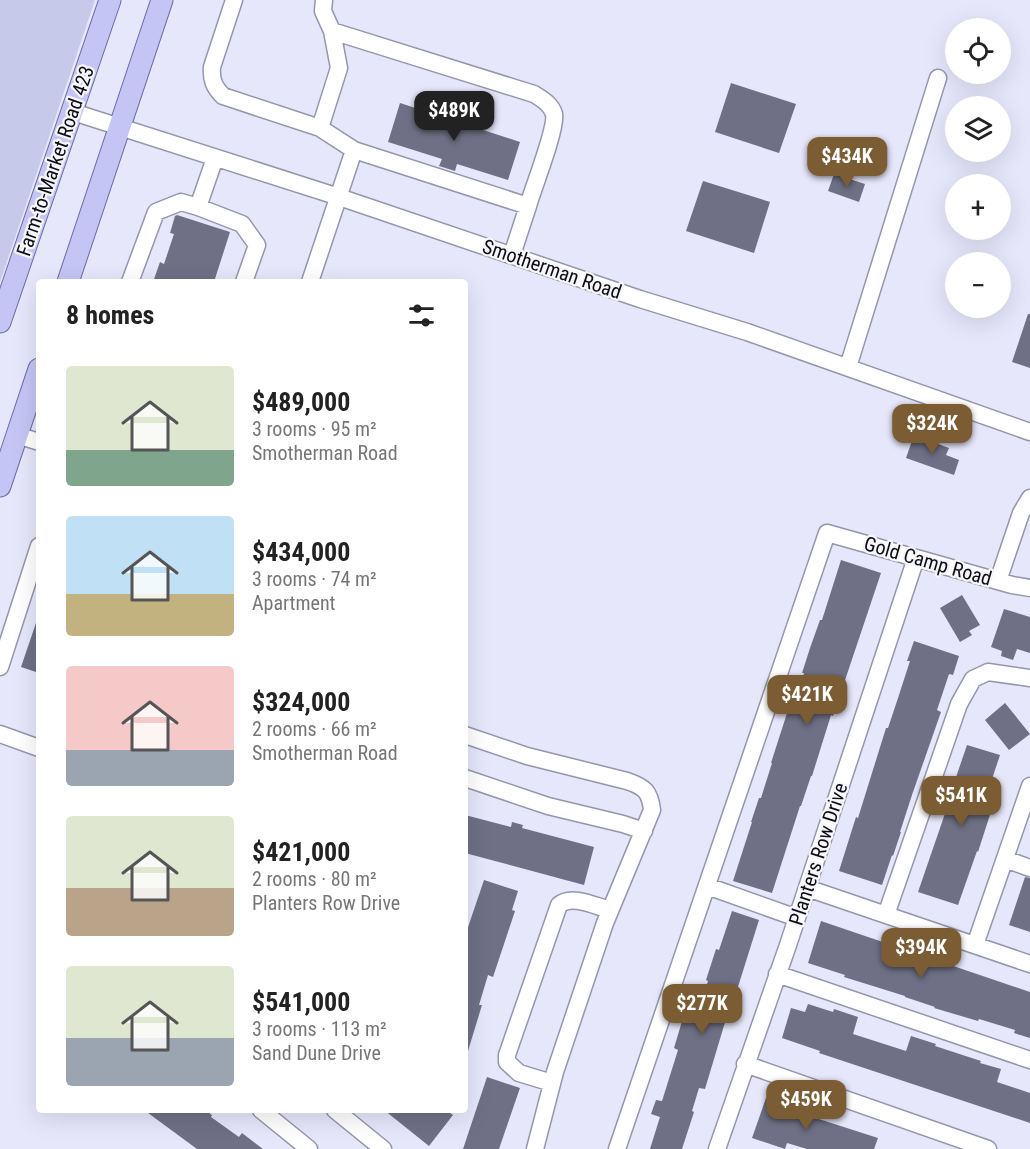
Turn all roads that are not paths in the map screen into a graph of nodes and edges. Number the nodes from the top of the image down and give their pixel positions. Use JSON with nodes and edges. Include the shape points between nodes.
{"nodes":[{"id":1,"x":110,"y":0,"type":"edge"},
{"id":2,"x":162,"y":0,"type":"edge"},
{"id":3,"x":234,"y":0,"type":"edge"},
{"id":4,"x":324,"y":0,"type":"edge"},
{"id":5,"x":332,"y":31,"type":"junction"},
{"id":6,"x":938,"y":78,"type":"dead end"},
{"id":7,"x":73,"y":112,"type":"junction"},
{"id":8,"x":120,"y":128,"type":"junction"},
{"id":9,"x":320,"y":128,"type":"junction"},
{"id":10,"x":354,"y":150,"type":"junction"},
{"id":11,"x":215,"y":158,"type":"junction"},
{"id":12,"x":339,"y":197,"type":"junction"},
{"id":13,"x":528,"y":206,"type":"junction"},
{"id":14,"x":198,"y":207,"type":"junction"},
{"id":15,"x":512,"y":255,"type":"junction"},
{"id":16,"x":69,"y":279,"type":"edge"},
{"id":17,"x":131,"y":279,"type":"edge"},
{"id":18,"x":245,"y":279,"type":"edge"},
{"id":19,"x":311,"y":279,"type":"edge"},
{"id":20,"x":0,"y":322,"type":"edge"},
{"id":21,"x":848,"y":367,"type":"junction"},
{"id":22,"x":36,"y":378,"type":"edge"},
{"id":23,"x":1030,"y":432,"type":"edge"},
{"id":24,"x":17,"y":435,"type":"junction"},
{"id":25,"x":36,"y":441,"type":"edge"},
{"id":26,"x":0,"y":486,"type":"edge"},
{"id":27,"x":1030,"y":498,"type":"edge"},
{"id":28,"x":36,"y":555,"type":"edge"},
{"id":29,"x":916,"y":558,"type":"junction"},
{"id":30,"x":998,"y":581,"type":"junction"},
{"id":31,"x":1030,"y":588,"type":"edge"},
{"id":32,"x":0,"y":667,"type":"edge"},
{"id":33,"x":1030,"y":678,"type":"edge"},
{"id":34,"x":0,"y":734,"type":"edge"},
{"id":35,"x":468,"y":736,"type":"edge"},
{"id":36,"x":36,"y":747,"type":"edge"},
{"id":37,"x":468,"y":779,"type":"edge"},
{"id":38,"x":1030,"y":786,"type":"edge"},
{"id":39,"x":644,"y":831,"type":"junction"},
{"id":40,"x":1005,"y":859,"type":"junction"},
{"id":41,"x":1030,"y":868,"type":"edge"},
{"id":42,"x":707,"y":886,"type":"junction"},
{"id":43,"x":807,"y":888,"type":"junction"},
{"id":44,"x":610,"y":910,"type":"junction"},
{"id":45,"x":886,"y":915,"type":"junction"},
{"id":46,"x":797,"y":918,"type":"junction"},
{"id":47,"x":975,"y":945,"type":"junction"},
{"id":48,"x":1030,"y":964,"type":"edge"},
{"id":49,"x":777,"y":974,"type":"junction"},
{"id":50,"x":1030,"y":1060,"type":"edge"},
{"id":51,"x":746,"y":1064,"type":"junction"},
{"id":52,"x":552,"y":1083,"type":"junction"},
{"id":53,"x":265,"y":1113,"type":"edge"},
{"id":54,"x":339,"y":1113,"type":"edge"},
{"id":55,"x":309,"y":1149,"type":"edge"},
{"id":56,"x":383,"y":1149,"type":"edge"},
{"id":57,"x":535,"y":1149,"type":"edge"},
{"id":58,"x":617,"y":1149,"type":"edge"},
{"id":59,"x":717,"y":1149,"type":"edge"},
{"id":60,"x":988,"y":1149,"type":"edge"}],
"edges":[{"from":1,"to":7,"type":"main road","name":"Farm-to-Market Road 423"},
{"from":2,"to":8,"type":"main road"},
{"from":3,"to":9,"type":"street","via":[[212,67],[214,86],[223,96]]},
{"from":4,"to":5,"type":"street","via":[[323,11]]},
{"from":5,"to":9,"type":"street","via":[[339,68]]},
{"from":5,"to":13,"type":"street","via":[[534,94],[547,102],[554,114],[553,130]]},
{"from":6,"to":21,"type":"street"},
{"from":7,"to":8,"type":"street","name":"Smotherman Road"},
{"from":7,"to":20,"type":"main road","name":"Farm-to-Market Road 423"},
{"from":8,"to":11,"type":"street","name":"Smotherman Road"},
{"from":8,"to":16,"type":"main road"},
{"from":9,"to":10,"type":"street"},
{"from":10,"to":12,"type":"street"},
{"from":10,"to":13,"type":"street"},
{"from":11,"to":12,"type":"street","name":"Smotherman Road"},
{"from":11,"to":14,"type":"street"},
{"from":12,"to":15,"type":"street","name":"Smotherman Road"},
{"from":12,"to":19,"type":"street"},
{"from":13,"to":15,"type":"street"},
{"from":14,"to":17,"type":"street","via":[[181,202],[156,212]]},
{"from":14,"to":18,"type":"street","via":[[242,224],[257,245]]},
{"from":15,"to":21,"type":"street","name":"Smotherman Road"},
{"from":21,"to":23,"type":"street","name":"Smotherman Road"},
{"from":22,"to":24,"type":"main road"},
{"from":24,"to":25,"type":"street"},
{"from":24,"to":26,"type":"main road"},
{"from":27,"to":30,"type":"street","via":[[1021,513]]},
{"from":28,"to":32,"type":"street"},
{"from":29,"to":30,"type":"street","name":"Gold Camp Road"},
{"from":29,"to":42,"type":"street","name":"Gold Camp Road","via":[[827,533]]},
{"from":29,"to":43,"type":"street","name":"Planters Row Drive"},
{"from":30,"to":31,"type":"street","name":"Gold Camp Road"},
{"from":33,"to":45,"type":"street","via":[[988,672],[973,679],[959,704]]},
{"from":34,"to":36,"type":"street"},
{"from":35,"to":39,"type":"street","via":[[527,756],[637,784],[651,800],[652,810]]},
{"from":37,"to":39,"type":"street","via":[[548,806]]},
{"from":38,"to":40,"type":"street"},
{"from":39,"to":44,"type":"street"},
{"from":40,"to":41,"type":"street"},
{"from":40,"to":47,"type":"street"},
{"from":42,"to":46,"type":"street"},
{"from":42,"to":58,"type":"street"},
{"from":43,"to":45,"type":"street"},
{"from":43,"to":46,"type":"street","name":"Planters Row Drive"},
{"from":44,"to":52,"type":"street"},
{"from":44,"to":52,"type":"street","via":[[576,900],[560,905],[507,1055],[507,1062],[519,1073]]},
{"from":45,"to":47,"type":"street"},
{"from":46,"to":49,"type":"street","name":"Planters Row Drive"},
{"from":47,"to":48,"type":"street"},
{"from":49,"to":50,"type":"street"},
{"from":49,"to":51,"type":"street","name":"Planters Row Drive"},
{"from":51,"to":59,"type":"street","name":"Planters Row Drive"},
{"from":51,"to":60,"type":"street"},
{"from":52,"to":57,"type":"street"},
{"from":53,"to":55,"type":"street"},
{"from":54,"to":56,"type":"street"}]}
